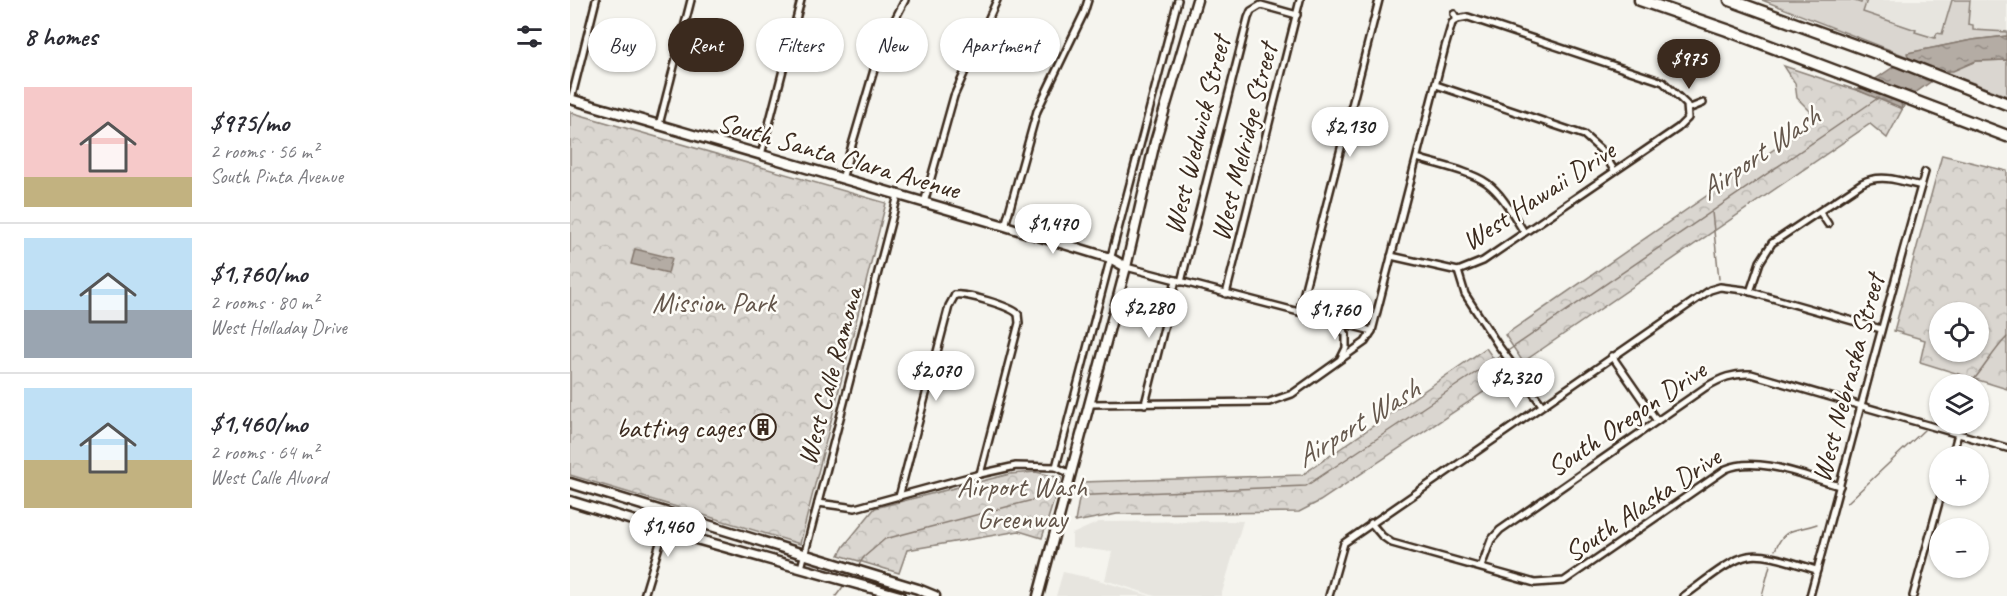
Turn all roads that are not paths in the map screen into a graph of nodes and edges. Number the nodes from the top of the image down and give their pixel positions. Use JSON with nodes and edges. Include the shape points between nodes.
{"nodes":[{"id":1,"x":596,"y":0,"type":"edge"},
{"id":2,"x":691,"y":0,"type":"edge"},
{"id":3,"x":801,"y":0,"type":"edge"},
{"id":4,"x":905,"y":0,"type":"edge"},
{"id":5,"x":997,"y":0,"type":"edge"},
{"id":6,"x":1088,"y":0,"type":"edge"},
{"id":7,"x":1178,"y":0,"type":"edge"},
{"id":8,"x":1197,"y":0,"type":"edge"},
{"id":9,"x":1300,"y":0,"type":"edge"},
{"id":10,"x":1379,"y":0,"type":"edge"},
{"id":11,"x":1640,"y":0,"type":"edge"},
{"id":12,"x":1730,"y":0,"type":"edge"},
{"id":13,"x":1251,"y":1,"type":"edge"},
{"id":14,"x":1255,"y":8,"type":"junction"},
{"id":15,"x":1297,"y":15,"type":"junction"},
{"id":16,"x":1436,"y":85,"type":"junction"},
{"id":17,"x":571,"y":99,"type":"edge"},
{"id":18,"x":1703,"y":103,"type":"dead end"},
{"id":19,"x":2007,"y":104,"type":"edge"},
{"id":20,"x":1688,"y":109,"type":"junction"},
{"id":21,"x":659,"y":125,"type":"junction"},
{"id":22,"x":2007,"y":136,"type":"edge"},
{"id":23,"x":761,"y":155,"type":"junction"},
{"id":24,"x":1417,"y":158,"type":"junction"},
{"id":25,"x":1614,"y":170,"type":"junction"},
{"id":26,"x":1925,"y":172,"type":"dead end"},
{"id":27,"x":842,"y":179,"type":"junction"},
{"id":28,"x":1921,"y":186,"type":"junction"},
{"id":29,"x":898,"y":195,"type":"junction"},
{"id":30,"x":924,"y":203,"type":"junction"},
{"id":31,"x":1820,"y":212,"type":"junction"},
{"id":32,"x":1828,"y":224,"type":"dead end"},
{"id":33,"x":1005,"y":226,"type":"junction"},
{"id":34,"x":1524,"y":232,"type":"junction"},
{"id":35,"x":1391,"y":256,"type":"junction"},
{"id":36,"x":1110,"y":258,"type":"junction"},
{"id":37,"x":1126,"y":267,"type":"junction"},
{"id":38,"x":1458,"y":271,"type":"junction"},
{"id":39,"x":1179,"y":281,"type":"junction"},
{"id":40,"x":951,"y":289,"type":"dead end"},
{"id":41,"x":1750,"y":291,"type":"junction"},
{"id":42,"x":1226,"y":294,"type":"junction"},
{"id":43,"x":955,"y":295,"type":"junction"},
{"id":44,"x":1025,"y":310,"type":"dead end"},
{"id":45,"x":1299,"y":312,"type":"junction"},
{"id":46,"x":1018,"y":314,"type":"junction"},
{"id":47,"x":1334,"y":321,"type":"junction"},
{"id":48,"x":1881,"y":329,"type":"junction"},
{"id":49,"x":1372,"y":331,"type":"junction"},
{"id":50,"x":1612,"y":356,"type":"junction"},
{"id":51,"x":1339,"y":361,"type":"junction"},
{"id":52,"x":1090,"y":404,"type":"junction"},
{"id":53,"x":1145,"y":404,"type":"junction"},
{"id":54,"x":1860,"y":404,"type":"junction"},
{"id":55,"x":1542,"y":405,"type":"junction"},
{"id":56,"x":1657,"y":421,"type":"junction"},
{"id":57,"x":1929,"y":425,"type":"edge"},
{"id":58,"x":1958,"y":434,"type":"joint"},
{"id":59,"x":1955,"y":446,"type":"edge"},
{"id":60,"x":2007,"y":448,"type":"edge"},
{"id":61,"x":1056,"y":467,"type":"junction"},
{"id":62,"x":980,"y":474,"type":"junction"},
{"id":63,"x":1071,"y":474,"type":"junction"},
{"id":64,"x":570,"y":483,"type":"edge"},
{"id":65,"x":1840,"y":486,"type":"junction"},
{"id":66,"x":899,"y":498,"type":"junction"},
{"id":67,"x":570,"y":501,"type":"edge"},
{"id":68,"x":818,"y":503,"type":"junction"},
{"id":69,"x":1938,"y":506,"type":"edge"},
{"id":70,"x":669,"y":513,"type":"junction"},
{"id":71,"x":1371,"y":523,"type":"junction"},
{"id":72,"x":664,"y":530,"type":"junction"},
{"id":73,"x":804,"y":554,"type":"junction"},
{"id":74,"x":1481,"y":567,"type":"junction"},
{"id":75,"x":801,"y":568,"type":"junction"},
{"id":76,"x":1817,"y":570,"type":"junction"},
{"id":77,"x":1687,"y":595,"type":"edge"},
{"id":78,"x":644,"y":596,"type":"edge"},
{"id":79,"x":900,"y":596,"type":"edge"},
{"id":80,"x":935,"y":596,"type":"edge"},
{"id":81,"x":1038,"y":596,"type":"edge"},
{"id":82,"x":1329,"y":596,"type":"edge"},
{"id":83,"x":1810,"y":596,"type":"edge"},
{"id":84,"x":1913,"y":596,"type":"edge"}],
"edges":[{"from":1,"to":17,"type":"street"},
{"from":2,"to":21,"type":"street"},
{"from":3,"to":23,"type":"street"},
{"from":4,"to":27,"type":"street","via":[[881,46]]},
{"from":5,"to":30,"type":"street","via":[[954,96]]},
{"from":6,"to":33,"type":"street","via":[[1037,111]]},
{"from":7,"to":36,"type":"street"},
{"from":8,"to":37,"type":"street","via":[[1155,142]]},
{"from":9,"to":15,"type":"street","name":"West Melridge Street"},
{"from":10,"to":45,"type":"street"},
{"from":11,"to":22,"type":"highway"},
{"from":12,"to":19,"type":"highway"},
{"from":13,"to":14,"type":"street"},
{"from":14,"to":15,"type":"street","name":"West Wedwick Street","via":[[1261,5]]},
{"from":14,"to":39,"type":"street","name":"West Wedwick Street","via":[[1248,18]]},
{"from":15,"to":42,"type":"street","name":"West Melridge Street"},
{"from":16,"to":20,"type":"street","via":[[1452,22],[1456,16],[1468,17],[1663,82]]},
{"from":16,"to":24,"type":"street"},
{"from":16,"to":25,"type":"street","via":[[1584,135],[1602,151]]},
{"from":17,"to":21,"type":"street","name":"South Santa Clara Avenue"},
{"from":18,"to":20,"type":"street"},
{"from":20,"to":25,"type":"street","name":"West Hawaii Drive","via":[[1684,123]]},
{"from":21,"to":23,"type":"street","name":"South Santa Clara Avenue"},
{"from":23,"to":27,"type":"street","name":"South Santa Clara Avenue"},
{"from":24,"to":34,"type":"street","via":[[1486,183]]},
{"from":24,"to":35,"type":"street"},
{"from":25,"to":34,"type":"street","name":"West Hawaii Drive"},
{"from":26,"to":28,"type":"street","name":"West Nebraska Street"},
{"from":27,"to":29,"type":"street","name":"South Santa Clara Avenue"},
{"from":28,"to":31,"type":"street","via":[[1875,178]]},
{"from":28,"to":48,"type":"street","name":"West Nebraska Street"},
{"from":29,"to":30,"type":"street","name":"South Santa Clara Avenue"},
{"from":29,"to":68,"type":"street","name":"West Calle Ramona"},
{"from":30,"to":33,"type":"street","name":"South Santa Clara Avenue"},
{"from":31,"to":32,"type":"street"},
{"from":31,"to":41,"type":"street","via":[[1772,243]]},
{"from":33,"to":36,"type":"street","name":"South Santa Clara Avenue"},
{"from":34,"to":38,"type":"street","name":"West Hawaii Drive","via":[[1483,261]]},
{"from":35,"to":38,"type":"street","name":"West Hawaii Drive"},
{"from":35,"to":49,"type":"street"},
{"from":36,"to":37,"type":"street","name":"South Santa Clara Avenue"},
{"from":36,"to":61,"type":"street"},
{"from":37,"to":39,"type":"street","name":"South Santa Clara Avenue"},
{"from":37,"to":52,"type":"street"},
{"from":38,"to":55,"type":"street","via":[[1465,294]]},
{"from":39,"to":42,"type":"street","name":"South Santa Clara Avenue"},
{"from":39,"to":53,"type":"street","name":"West Wedwick Street"},
{"from":40,"to":43,"type":"street"},
{"from":41,"to":48,"type":"street"},
{"from":41,"to":50,"type":"street","via":[[1720,287],[1710,290]]},
{"from":42,"to":45,"type":"street","name":"South Santa Clara Avenue"},
{"from":43,"to":46,"type":"street"},
{"from":43,"to":66,"type":"street"},
{"from":44,"to":46,"type":"street"},
{"from":45,"to":47,"type":"street","name":"South Santa Clara Avenue"},
{"from":46,"to":62,"type":"street","via":[[1019,323]]},
{"from":47,"to":49,"type":"street","name":"South Santa Clara Avenue"},
{"from":47,"to":51,"type":"street","via":[[1346,334],[1346,348]]},
{"from":48,"to":54,"type":"street","name":"West Nebraska Street"},
{"from":49,"to":51,"type":"street","via":[[1360,346]]},
{"from":50,"to":55,"type":"street"},
{"from":50,"to":56,"type":"street"},
{"from":51,"to":53,"type":"street","via":[[1292,394],[1269,402]]},
{"from":52,"to":53,"type":"street"},
{"from":52,"to":63,"type":"street"},
{"from":54,"to":56,"type":"street","name":"South Oregon Drive","via":[[1751,374],[1734,373]]},
{"from":54,"to":57,"type":"street","name":"South Oregon Drive"},
{"from":54,"to":65,"type":"street","name":"West Nebraska Street"},
{"from":55,"to":71,"type":"street"},
{"from":56,"to":74,"type":"street","name":"South Oregon Drive","via":[[1500,530],[1491,540]]},
{"from":58,"to":59,"type":"street"},
{"from":58,"to":60,"type":"street","name":"South Oregon Drive"},
{"from":61,"to":62,"type":"street","via":[[1016,466]]},
{"from":61,"to":63,"type":"street"},
{"from":62,"to":66,"type":"street"},
{"from":63,"to":81,"type":"street"},
{"from":64,"to":70,"type":"street"},
{"from":65,"to":74,"type":"street","name":"South Alaska Drive","via":[[1762,464],[1742,463],[1726,469],[1564,582],[1535,583]]},
{"from":65,"to":76,"type":"street","name":"West Nebraska Street"},
{"from":66,"to":68,"type":"street","via":[[855,508]]},
{"from":67,"to":72,"type":"street"},
{"from":68,"to":73,"type":"street","name":"West Calle Ramona"},
{"from":69,"to":84,"type":"street"},
{"from":70,"to":72,"type":"street"},
{"from":70,"to":73,"type":"street"},
{"from":71,"to":74,"type":"street","name":"South Alaska Drive","via":[[1392,543]]},
{"from":71,"to":82,"type":"street","via":[[1344,543]]},
{"from":72,"to":75,"type":"street"},
{"from":72,"to":78,"type":"street"},
{"from":73,"to":75,"type":"street","name":"West Calle Ramona"},
{"from":73,"to":80,"type":"street"},
{"from":75,"to":79,"type":"street"},
{"from":76,"to":77,"type":"street","via":[[1749,555]]},
{"from":76,"to":83,"type":"street","name":"West Nebraska Street"}]}
